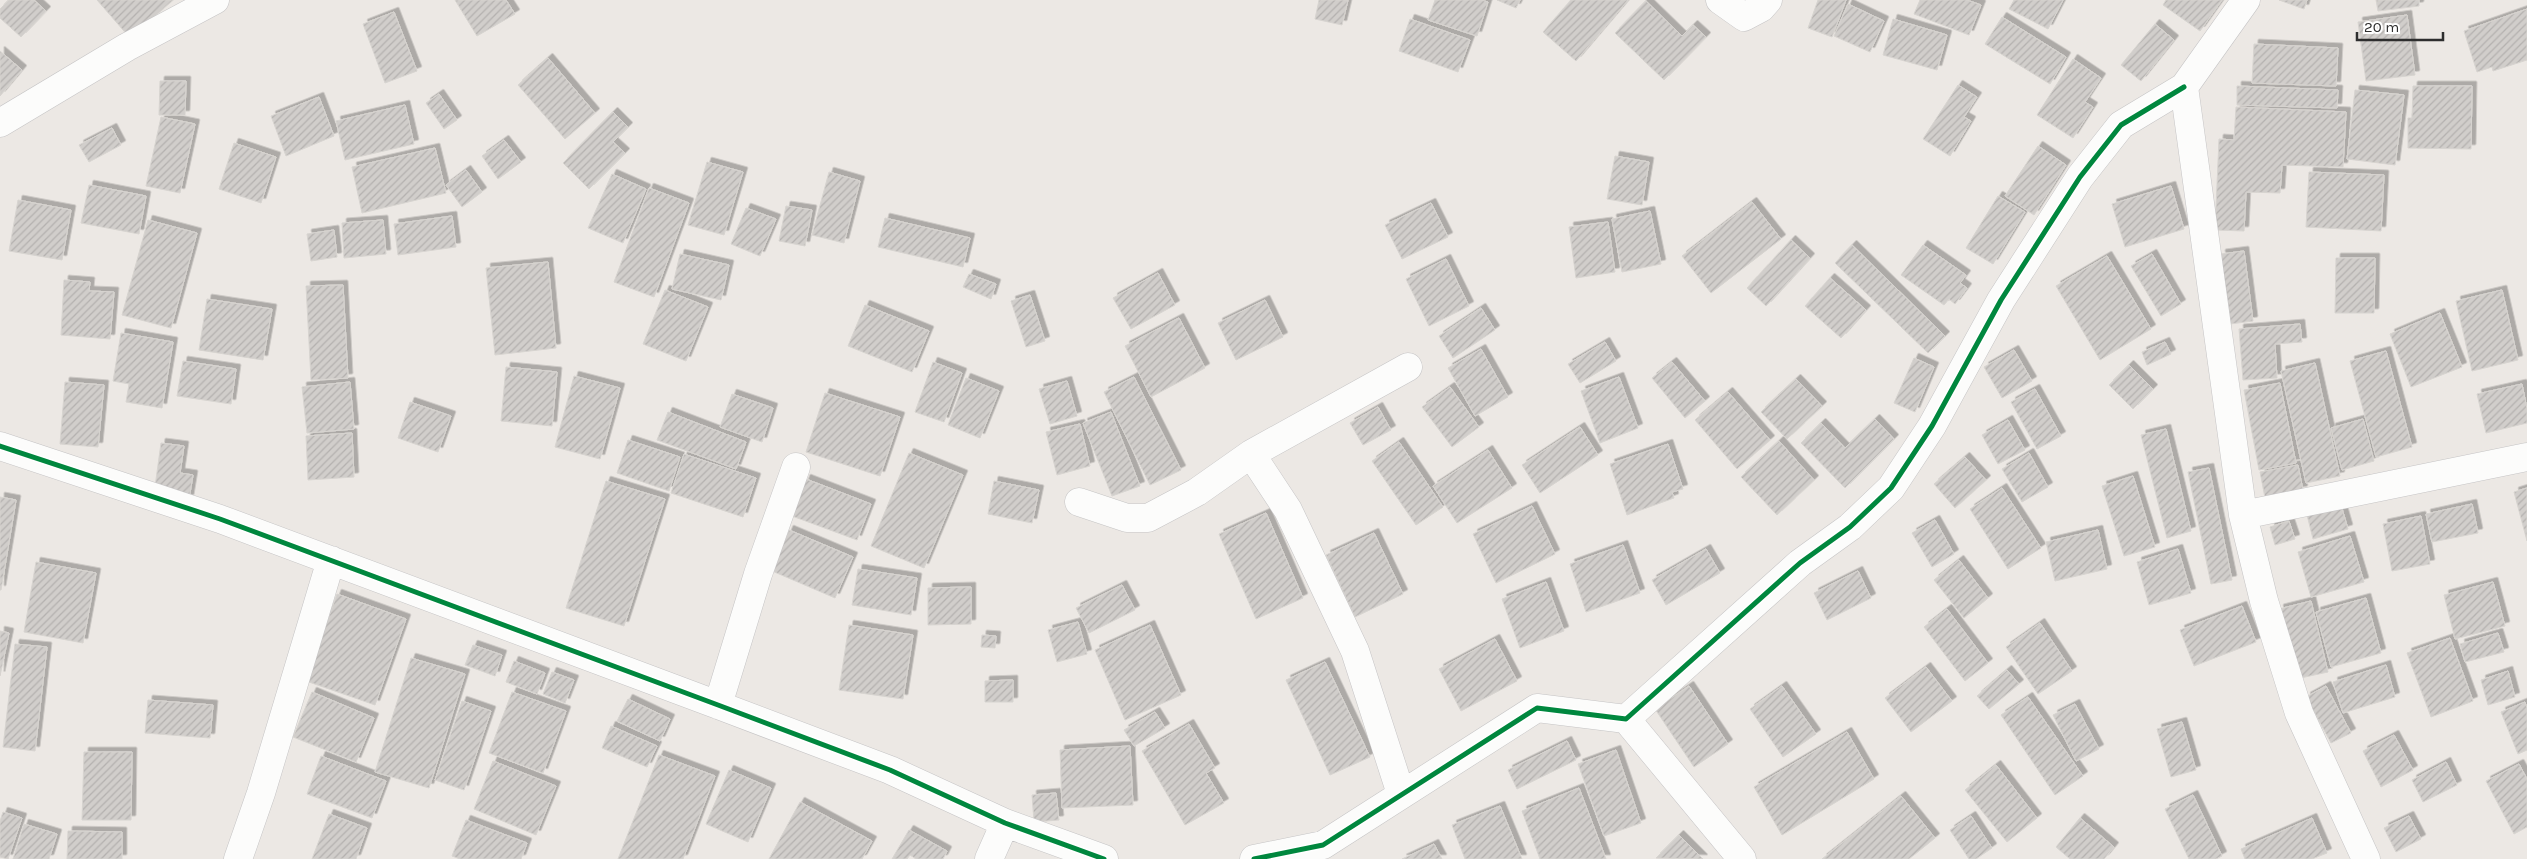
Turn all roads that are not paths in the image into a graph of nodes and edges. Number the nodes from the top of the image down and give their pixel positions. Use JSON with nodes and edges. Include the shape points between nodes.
{"nodes":[{"id":1,"x":215,"y":0,"type":"edge"},
{"id":2,"x":1720,"y":0,"type":"edge"},
{"id":3,"x":1768,"y":0,"type":"edge"},
{"id":4,"x":2246,"y":0,"type":"edge"},
{"id":5,"x":2184,"y":87,"type":"junction"},
{"id":6,"x":0,"y":123,"type":"edge"},
{"id":7,"x":1408,"y":367,"type":"dead end"},
{"id":8,"x":0,"y":446,"type":"edge"},
{"id":9,"x":1251,"y":454,"type":"junction"},
{"id":10,"x":2527,"y":457,"type":"edge"},
{"id":11,"x":796,"y":467,"type":"dead end"},
{"id":12,"x":1079,"y":502,"type":"dead end"},
{"id":13,"x":2243,"y":515,"type":"junction"},
{"id":14,"x":331,"y":560,"type":"junction"},
{"id":15,"x":718,"y":705,"type":"junction"},
{"id":16,"x":1626,"y":719,"type":"junction"},
{"id":17,"x":1401,"y":794,"type":"junction"},
{"id":18,"x":1005,"y":823,"type":"junction"},
{"id":19,"x":1326,"y":852,"type":"edge"},
{"id":20,"x":238,"y":859,"type":"edge"},
{"id":21,"x":989,"y":859,"type":"edge"},
{"id":22,"x":1104,"y":859,"type":"edge"},
{"id":23,"x":1254,"y":859,"type":"edge"},
{"id":24,"x":1742,"y":859,"type":"edge"},
{"id":25,"x":2366,"y":859,"type":"edge"}],
"edges":[{"from":1,"to":6,"type":"street","via":[[127,47]]},
{"from":2,"to":3,"type":"street","via":[[1744,17]]},
{"from":4,"to":5,"type":"street"},
{"from":5,"to":13,"type":"street"},
{"from":5,"to":16,"type":"street","via":[[2121,125],[2080,177],[2001,300],[1932,426],[1891,488],[1850,527],[1800,564]]},
{"from":7,"to":9,"type":"street"},
{"from":8,"to":14,"type":"street","via":[[220,519]]},
{"from":9,"to":12,"type":"street","via":[[1197,492],[1148,518],[1127,518]]},
{"from":9,"to":17,"type":"street","via":[[1288,510],[1355,651]]},
{"from":10,"to":13,"type":"street"},
{"from":11,"to":15,"type":"street","via":[[758,574]]},
{"from":13,"to":25,"type":"street","via":[[2264,602],[2300,713]]},
{"from":14,"to":15,"type":"street"},
{"from":14,"to":20,"type":"street"},
{"from":15,"to":18,"type":"street","via":[[890,770]]},
{"from":16,"to":17,"type":"street","via":[[1537,708]]},
{"from":16,"to":24,"type":"street"},
{"from":17,"to":19,"type":"street"},
{"from":18,"to":21,"type":"street"},
{"from":18,"to":22,"type":"street"},
{"from":19,"to":23,"type":"street"}]}
